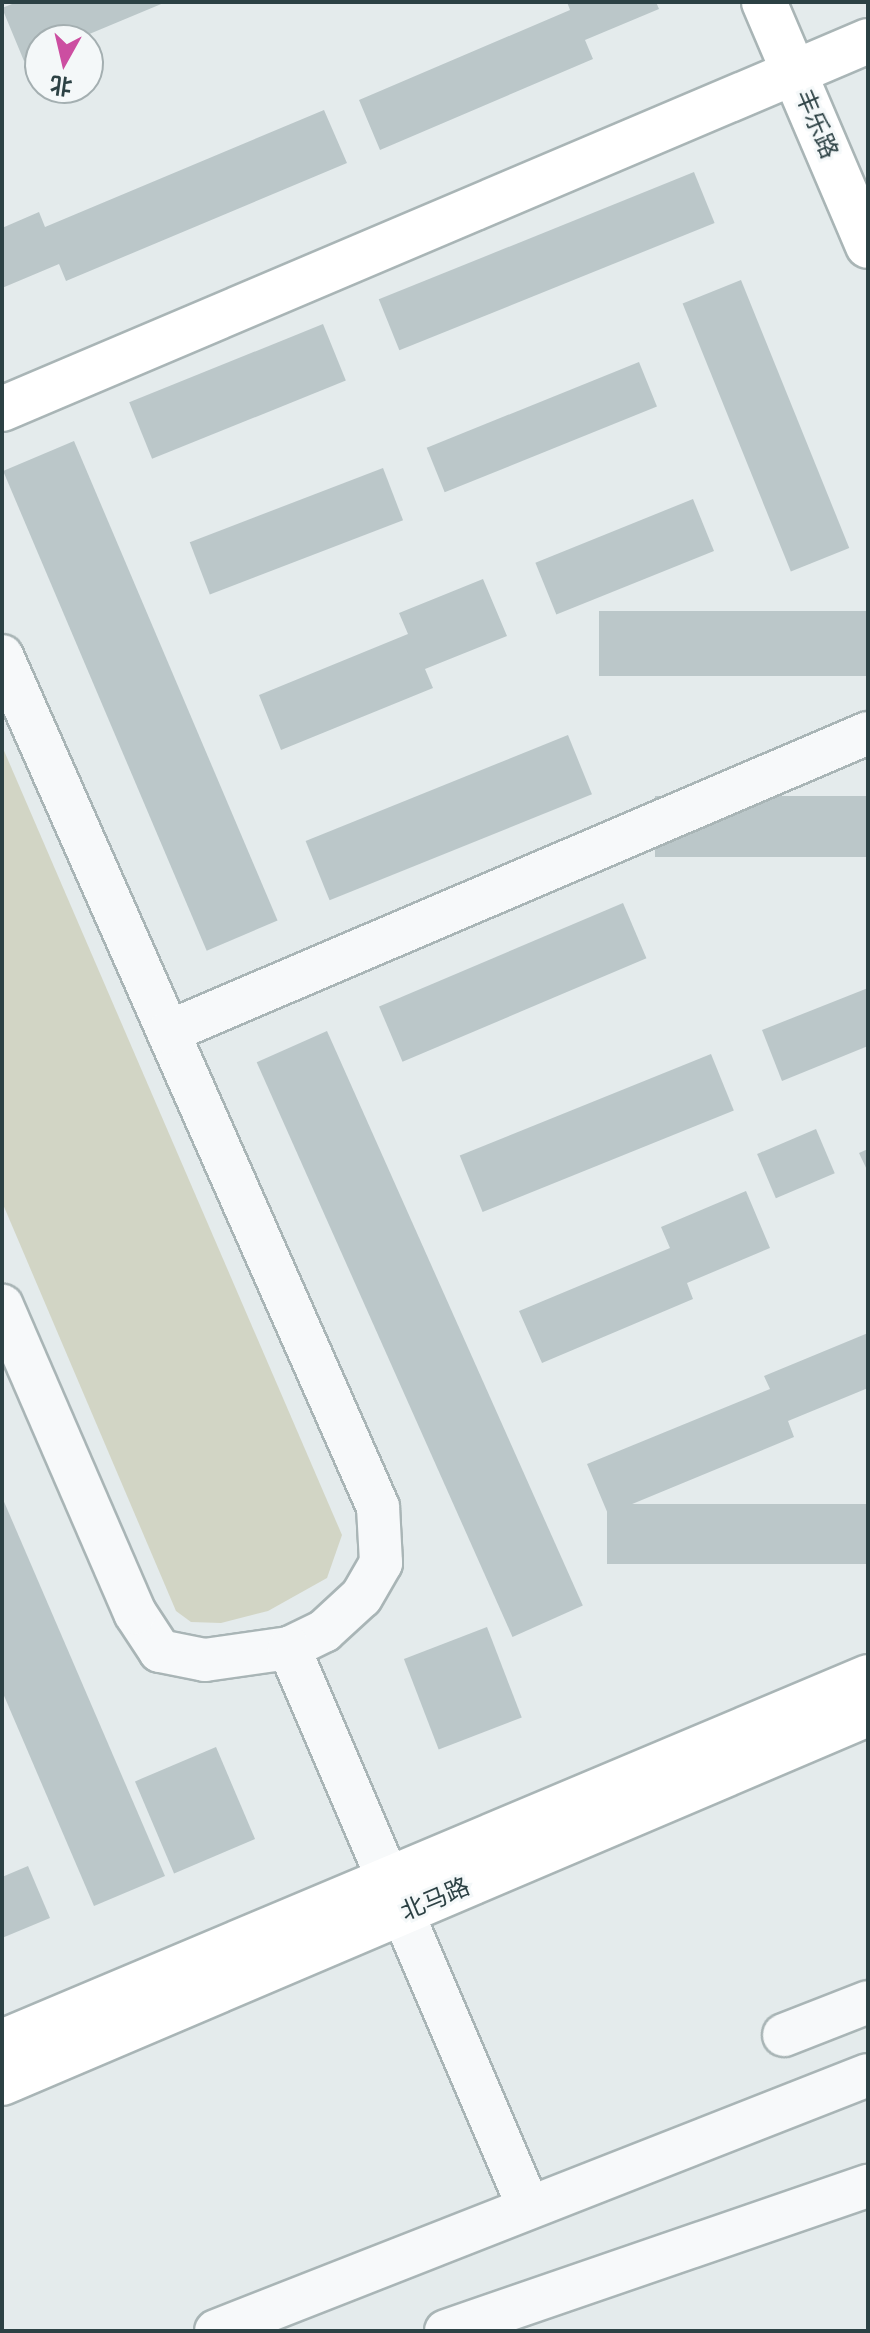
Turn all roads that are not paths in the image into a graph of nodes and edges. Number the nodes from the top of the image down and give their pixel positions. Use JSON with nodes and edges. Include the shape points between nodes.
{"nodes":[{"id":1,"x":764,"y":2,"type":"edge"},
{"id":2,"x":786,"y":2,"type":"edge"},
{"id":3,"x":868,"y":41,"type":"edge"},
{"id":4,"x":803,"y":67,"type":"junction"},
{"id":5,"x":868,"y":194,"type":"edge"},
{"id":6,"x":868,"y":246,"type":"edge"},
{"id":7,"x":2,"y":409,"type":"edge"},
{"id":8,"x":2,"y":656,"type":"edge"},
{"id":9,"x":868,"y":733,"type":"edge"},
{"id":10,"x":168,"y":1032,"type":"junction"},
{"id":11,"x":2,"y":1305,"type":"edge"},
{"id":12,"x":289,"y":1648,"type":"junction"},
{"id":13,"x":868,"y":1677,"type":"edge"},
{"id":14,"x":868,"y":1714,"type":"edge"},
{"id":15,"x":392,"y":1897,"type":"junction"},
{"id":16,"x":868,"y":2002,"type":"edge"},
{"id":17,"x":784,"y":2035,"type":"dead end"},
{"id":18,"x":2,"y":2042,"type":"edge"},
{"id":19,"x":868,"y":2075,"type":"edge"},
{"id":20,"x":2,"y":2083,"type":"edge"},
{"id":21,"x":868,"y":2186,"type":"edge"},
{"id":22,"x":528,"y":2206,"type":"junction"},
{"id":23,"x":216,"y":2331,"type":"edge"},
{"id":24,"x":446,"y":2331,"type":"edge"}],
"edges":[{"from":1,"to":4,"type":"main road","name":"丰乐路"},
{"from":2,"to":4,"type":"main road","name":"丰乐路"},
{"from":3,"to":4,"type":"main road"},
{"from":4,"to":5,"type":"main road","name":"丰乐路"},
{"from":4,"to":6,"type":"main road","name":"丰乐路"},
{"from":4,"to":7,"type":"main road"},
{"from":8,"to":10,"type":"street"},
{"from":9,"to":10,"type":"street"},
{"from":10,"to":12,"type":"street","via":[[378,1507],[381,1563],[361,1597],[324,1631]]},
{"from":11,"to":12,"type":"street","via":[[135,1613],[160,1651],[205,1660]]},
{"from":12,"to":15,"type":"street"},
{"from":13,"to":15,"type":"main road","name":"北马路"},
{"from":14,"to":15,"type":"main road","name":"北马路"},
{"from":15,"to":18,"type":"main road","name":"北马路"},
{"from":15,"to":20,"type":"main road","name":"北马路"},
{"from":15,"to":22,"type":"street"},
{"from":16,"to":17,"type":"street"},
{"from":19,"to":22,"type":"street"},
{"from":21,"to":24,"type":"street"},
{"from":22,"to":23,"type":"street"}]}
